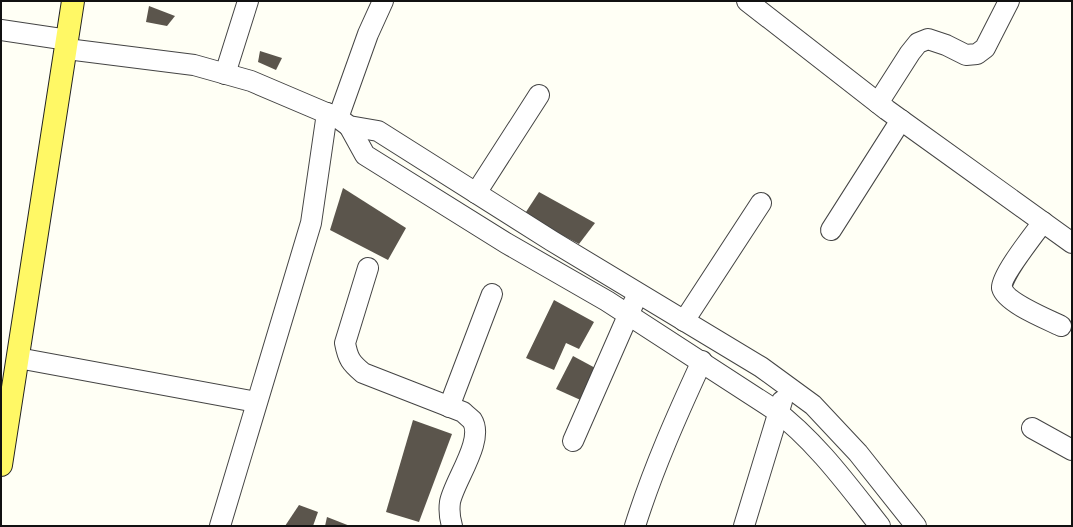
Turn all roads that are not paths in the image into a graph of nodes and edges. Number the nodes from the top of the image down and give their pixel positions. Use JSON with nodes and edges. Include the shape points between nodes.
{"nodes":[{"id":1,"x":73,"y":1,"type":"edge"},
{"id":2,"x":248,"y":1,"type":"edge"},
{"id":3,"x":383,"y":1,"type":"edge"},
{"id":4,"x":747,"y":1,"type":"edge"},
{"id":5,"x":1009,"y":1,"type":"edge"},
{"id":6,"x":1,"y":30,"type":"edge"},
{"id":7,"x":67,"y":44,"type":"junction"},
{"id":8,"x":225,"y":74,"type":"junction"},
{"id":9,"x":539,"y":95,"type":"dead end"},
{"id":10,"x":878,"y":103,"type":"junction"},
{"id":11,"x":338,"y":119,"type":"junction"},
{"id":12,"x":901,"y":120,"type":"junction"},
{"id":13,"x":476,"y":193,"type":"junction"},
{"id":14,"x":761,"y":203,"type":"dead end"},
{"id":15,"x":1043,"y":222,"type":"junction"},
{"id":16,"x":831,"y":230,"type":"dead end"},
{"id":17,"x":1072,"y":243,"type":"edge"},
{"id":18,"x":368,"y":268,"type":"dead end"},
{"id":19,"x":638,"y":293,"type":"junction"},
{"id":20,"x":492,"y":294,"type":"dead end"},
{"id":21,"x":629,"y":315,"type":"junction"},
{"id":22,"x":684,"y":321,"type":"junction"},
{"id":23,"x":1061,"y":326,"type":"dead end"},
{"id":24,"x":725,"y":345,"type":"junction"},
{"id":25,"x":18,"y":358,"type":"junction"},
{"id":26,"x":707,"y":364,"type":"junction"},
{"id":27,"x":788,"y":386,"type":"junction"},
{"id":28,"x":256,"y":402,"type":"junction"},
{"id":29,"x":449,"y":407,"type":"junction"},
{"id":30,"x":778,"y":412,"type":"junction"},
{"id":31,"x":1032,"y":428,"type":"dead end"},
{"id":32,"x":573,"y":441,"type":"dead end"},
{"id":33,"x":1072,"y":450,"type":"edge"},
{"id":34,"x":1,"y":465,"type":"edge"},
{"id":35,"x":220,"y":526,"type":"edge"},
{"id":36,"x":452,"y":526,"type":"edge"},
{"id":37,"x":635,"y":526,"type":"edge"},
{"id":38,"x":744,"y":526,"type":"edge"},
{"id":39,"x":880,"y":526,"type":"edge"},
{"id":40,"x":916,"y":526,"type":"edge"}],
"edges":[{"from":1,"to":7,"type":"main road"},
{"from":2,"to":8,"type":"street"},
{"from":3,"to":11,"type":"street","via":[[368,34]]},
{"from":4,"to":10,"type":"street"},
{"from":5,"to":10,"type":"street","via":[[985,48],[977,54],[966,55],[928,39],[918,43]]},
{"from":6,"to":7,"type":"street"},
{"from":7,"to":8,"type":"street","via":[[194,65]]},
{"from":7,"to":25,"type":"main road"},
{"from":8,"to":11,"type":"street","via":[[251,81]]},
{"from":9,"to":13,"type":"street"},
{"from":10,"to":12,"type":"street"},
{"from":11,"to":13,"type":"street","via":[[378,130]]},
{"from":11,"to":21,"type":"street","via":[[366,155],[506,243]]},
{"from":11,"to":28,"type":"street","via":[[311,223]]},
{"from":12,"to":15,"type":"street"},
{"from":12,"to":16,"type":"street"},
{"from":13,"to":19,"type":"street"},
{"from":14,"to":22,"type":"street"},
{"from":15,"to":17,"type":"street"},
{"from":15,"to":23,"type":"street","via":[[1008,271],[1002,281],[1002,287],[1014,302]]},
{"from":18,"to":29,"type":"street","via":[[345,343],[352,364],[363,373]]},
{"from":19,"to":21,"type":"street"},
{"from":19,"to":22,"type":"street"},
{"from":20,"to":29,"type":"street"},
{"from":21,"to":26,"type":"street"},
{"from":21,"to":32,"type":"street"},
{"from":22,"to":24,"type":"street"},
{"from":24,"to":26,"type":"street"},
{"from":24,"to":27,"type":"street"},
{"from":25,"to":28,"type":"street"},
{"from":25,"to":34,"type":"main road"},
{"from":26,"to":30,"type":"street"},
{"from":26,"to":37,"type":"street","via":[[669,434]]},
{"from":27,"to":30,"type":"street"},
{"from":27,"to":40,"type":"street","via":[[812,404],[858,453]]},
{"from":28,"to":35,"type":"street"},
{"from":29,"to":36,"type":"street","via":[[463,412],[472,420],[476,433],[450,501]]},
{"from":30,"to":38,"type":"street"},
{"from":30,"to":39,"type":"street","via":[[811,442]]},
{"from":31,"to":33,"type":"street"}]}
